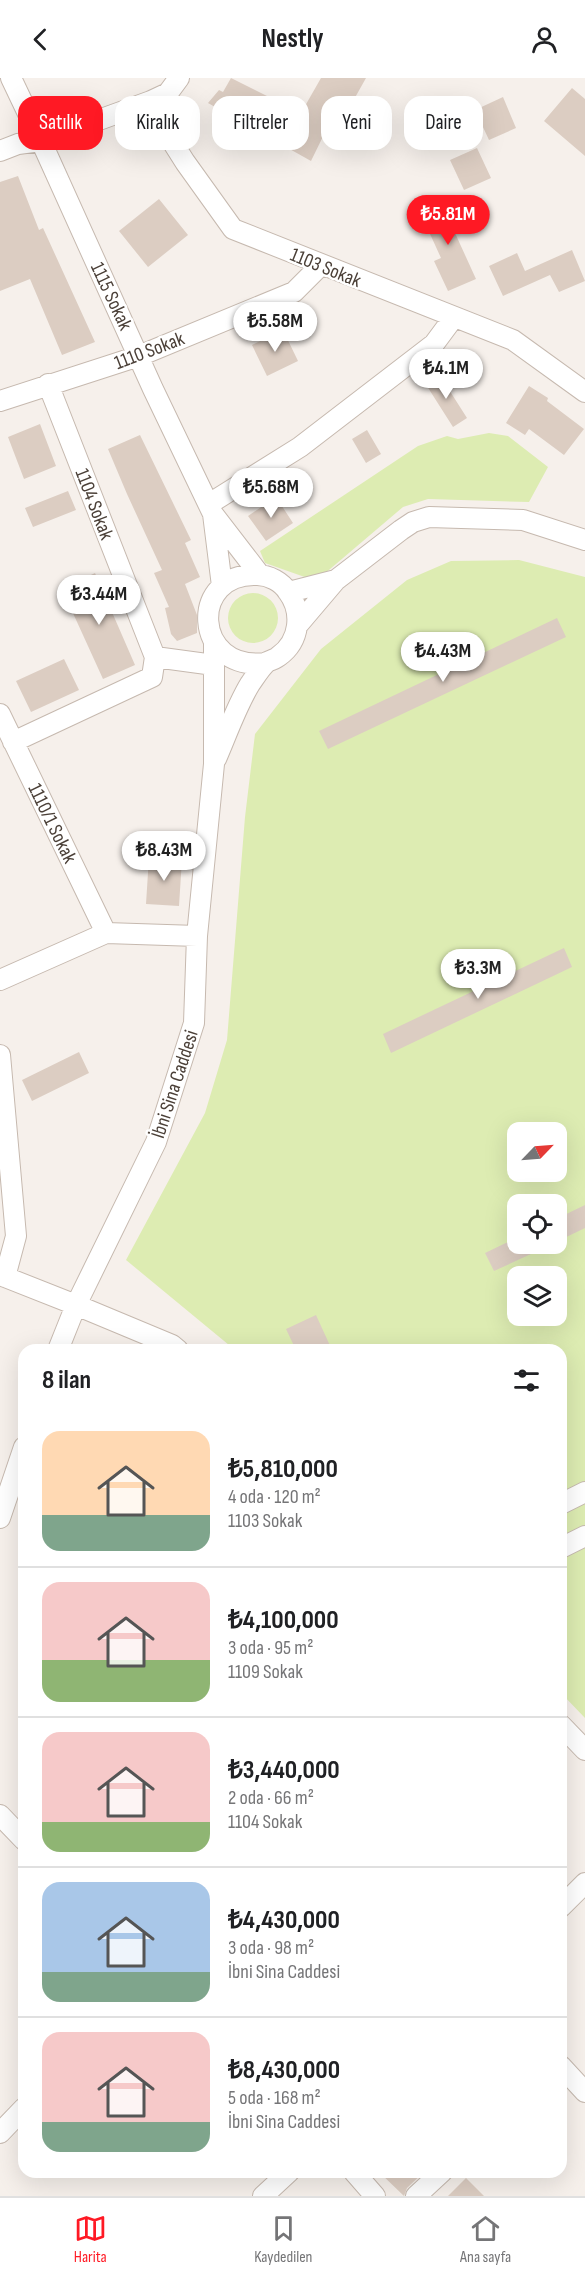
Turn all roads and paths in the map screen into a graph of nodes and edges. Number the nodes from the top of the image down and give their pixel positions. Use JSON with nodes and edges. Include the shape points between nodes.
{"nodes":[{"id":1,"x":10,"y":78,"type":"edge"},
{"id":2,"x":179,"y":78,"type":"edge"},
{"id":3,"x":19,"y":96,"type":"edge"},
{"id":4,"x":162,"y":96,"type":"edge"},
{"id":5,"x":18,"y":144,"type":"edge"},
{"id":6,"x":45,"y":150,"type":"edge"},
{"id":7,"x":177,"y":150,"type":"edge"},
{"id":8,"x":0,"y":151,"type":"edge"},
{"id":9,"x":321,"y":265,"type":"junction"},
{"id":10,"x":454,"y":317,"type":"junction"},
{"id":11,"x":139,"y":356,"type":"junction"},
{"id":12,"x":48,"y":384,"type":"junction"},
{"id":13,"x":585,"y":392,"type":"edge"},
{"id":14,"x":0,"y":401,"type":"edge"},
{"id":15,"x":211,"y":509,"type":"junction"},
{"id":16,"x":585,"y":540,"type":"edge"},
{"id":17,"x":260,"y":575,"type":"junction"},
{"id":18,"x":336,"y":580,"type":"junction"},
{"id":19,"x":222,"y":586,"type":"junction"},
{"id":20,"x":289,"y":592,"type":"junction"},
{"id":21,"x":297,"y":626,"type":"junction"},
{"id":22,"x":214,"y":642,"type":"junction"},
{"id":23,"x":155,"y":657,"type":"junction"},
{"id":24,"x":266,"y":663,"type":"junction"},
{"id":25,"x":214,"y":665,"type":"junction"},
{"id":26,"x":0,"y":714,"type":"edge"},
{"id":27,"x":13,"y":742,"type":"junction"},
{"id":28,"x":214,"y":764,"type":"junction"},
{"id":29,"x":106,"y":933,"type":"junction"},
{"id":30,"x":197,"y":936,"type":"junction"},
{"id":31,"x":0,"y":980,"type":"edge"},
{"id":32,"x":0,"y":1055,"type":"edge"},
{"id":33,"x":2,"y":1276,"type":"edge"},
{"id":34,"x":76,"y":1305,"type":"junction"},
{"id":35,"x":60,"y":1344,"type":"edge"},
{"id":36,"x":170,"y":1344,"type":"edge"},
{"id":37,"x":18,"y":1461,"type":"edge"},
{"id":38,"x":5,"y":1491,"type":"edge"},
{"id":39,"x":585,"y":1492,"type":"edge"},
{"id":40,"x":18,"y":1501,"type":"edge"},
{"id":41,"x":567,"y":1501,"type":"edge"},
{"id":42,"x":0,"y":1518,"type":"edge"},
{"id":43,"x":585,"y":1536,"type":"edge"},
{"id":44,"x":567,"y":1545,"type":"edge"},
{"id":45,"x":567,"y":1731,"type":"edge"},
{"id":46,"x":585,"y":1750,"type":"edge"},
{"id":47,"x":0,"y":1815,"type":"edge"},
{"id":48,"x":18,"y":1834,"type":"edge"},
{"id":49,"x":585,"y":1883,"type":"edge"},
{"id":50,"x":567,"y":1901,"type":"edge"},
{"id":51,"x":567,"y":2072,"type":"edge"},
{"id":52,"x":585,"y":2092,"type":"edge"},
{"id":53,"x":18,"y":2114,"type":"edge"},
{"id":54,"x":0,"y":2133,"type":"edge"},
{"id":55,"x":282,"y":2178,"type":"edge"},
{"id":56,"x":359,"y":2178,"type":"edge"},
{"id":57,"x":436,"y":2178,"type":"edge"},
{"id":58,"x":263,"y":2196,"type":"edge"},
{"id":59,"x":375,"y":2196,"type":"edge"},
{"id":60,"x":416,"y":2196,"type":"edge"}],
"edges":[{"from":1,"to":3,"type":"street","name":"1115 Sokak"},
{"from":2,"to":4,"type":"street"},
{"from":5,"to":8,"type":"street"},
{"from":6,"to":11,"type":"street","name":"1115 Sokak"},
{"from":7,"to":9,"type":"street","name":"1103 Sokak","via":[[233,229]]},
{"from":9,"to":10,"type":"street","name":"1103 Sokak"},
{"from":9,"to":11,"type":"street","name":"1110 Sokak","via":[[294,292]]},
{"from":10,"to":13,"type":"street","name":"1103 Sokak","via":[[513,340]]},
{"from":10,"to":15,"type":"street","via":[[435,344]]},
{"from":11,"to":12,"type":"street","name":"1110 Sokak"},
{"from":11,"to":15,"type":"street","name":"1115 Sokak"},
{"from":12,"to":14,"type":"street","name":"1110 Sokak"},
{"from":12,"to":23,"type":"street","name":"1104 Sokak"},
{"from":15,"to":17,"type":"street","name":"1115 Sokak"},
{"from":15,"to":19,"type":"street","name":"1115 Sokak"},
{"from":16,"to":18,"type":"street","name":"İbni Sina Caddesi","via":[[523,520],[429,517],[401,530]]},
{"from":17,"to":19,"type":"street","via":[[233,578]]},
{"from":17,"to":20,"type":"street","via":[[276,580]]},
{"from":18,"to":20,"type":"street","name":"İbni Sina Caddesi"},
{"from":18,"to":21,"type":"street","name":"İbni Sina Caddesi"},
{"from":19,"to":22,"type":"street","name":"İbni Sina Caddesi","via":[[212,599],[208,614]]},
{"from":20,"to":21,"type":"street","via":[[295,603]]},
{"from":21,"to":24,"type":"street","name":"İbni Sina Caddesi","via":[[290,646]]},
{"from":22,"to":24,"type":"street","via":[[236,662]]},
{"from":22,"to":25,"type":"street","name":"İbni Sina Caddesi"},
{"from":23,"to":25,"type":"street"},
{"from":23,"to":27,"type":"street","via":[[152,677]]},
{"from":24,"to":28,"type":"street","name":"İbni Sina Caddesi","via":[[250,685]]},
{"from":25,"to":28,"type":"street","name":"İbni Sina Caddesi"},
{"from":26,"to":27,"type":"street","name":"1110/1 Sokak"},
{"from":27,"to":29,"type":"street","name":"1110/1 Sokak"},
{"from":28,"to":30,"type":"street","name":"İbni Sina Caddesi"},
{"from":29,"to":30,"type":"street"},
{"from":29,"to":31,"type":"street"},
{"from":30,"to":34,"type":"street","name":"İbni Sina Caddesi","via":[[194,1023],[156,1142]]},
{"from":32,"to":33,"type":"street","via":[[16,1236]]},
{"from":33,"to":34,"type":"street"},
{"from":34,"to":35,"type":"street","name":"İbni Sina Caddesi"},
{"from":34,"to":36,"type":"street"},
{"from":37,"to":38,"type":"street"},
{"from":38,"to":40,"type":"street"},
{"from":38,"to":42,"type":"street"},
{"from":39,"to":41,"type":"street"},
{"from":43,"to":44,"type":"street"},
{"from":45,"to":46,"type":"street"},
{"from":47,"to":48,"type":"street"},
{"from":49,"to":50,"type":"street"},
{"from":51,"to":52,"type":"street"},
{"from":53,"to":54,"type":"street"},
{"from":55,"to":58,"type":"street"},
{"from":56,"to":59,"type":"street"},
{"from":57,"to":60,"type":"street"}]}
